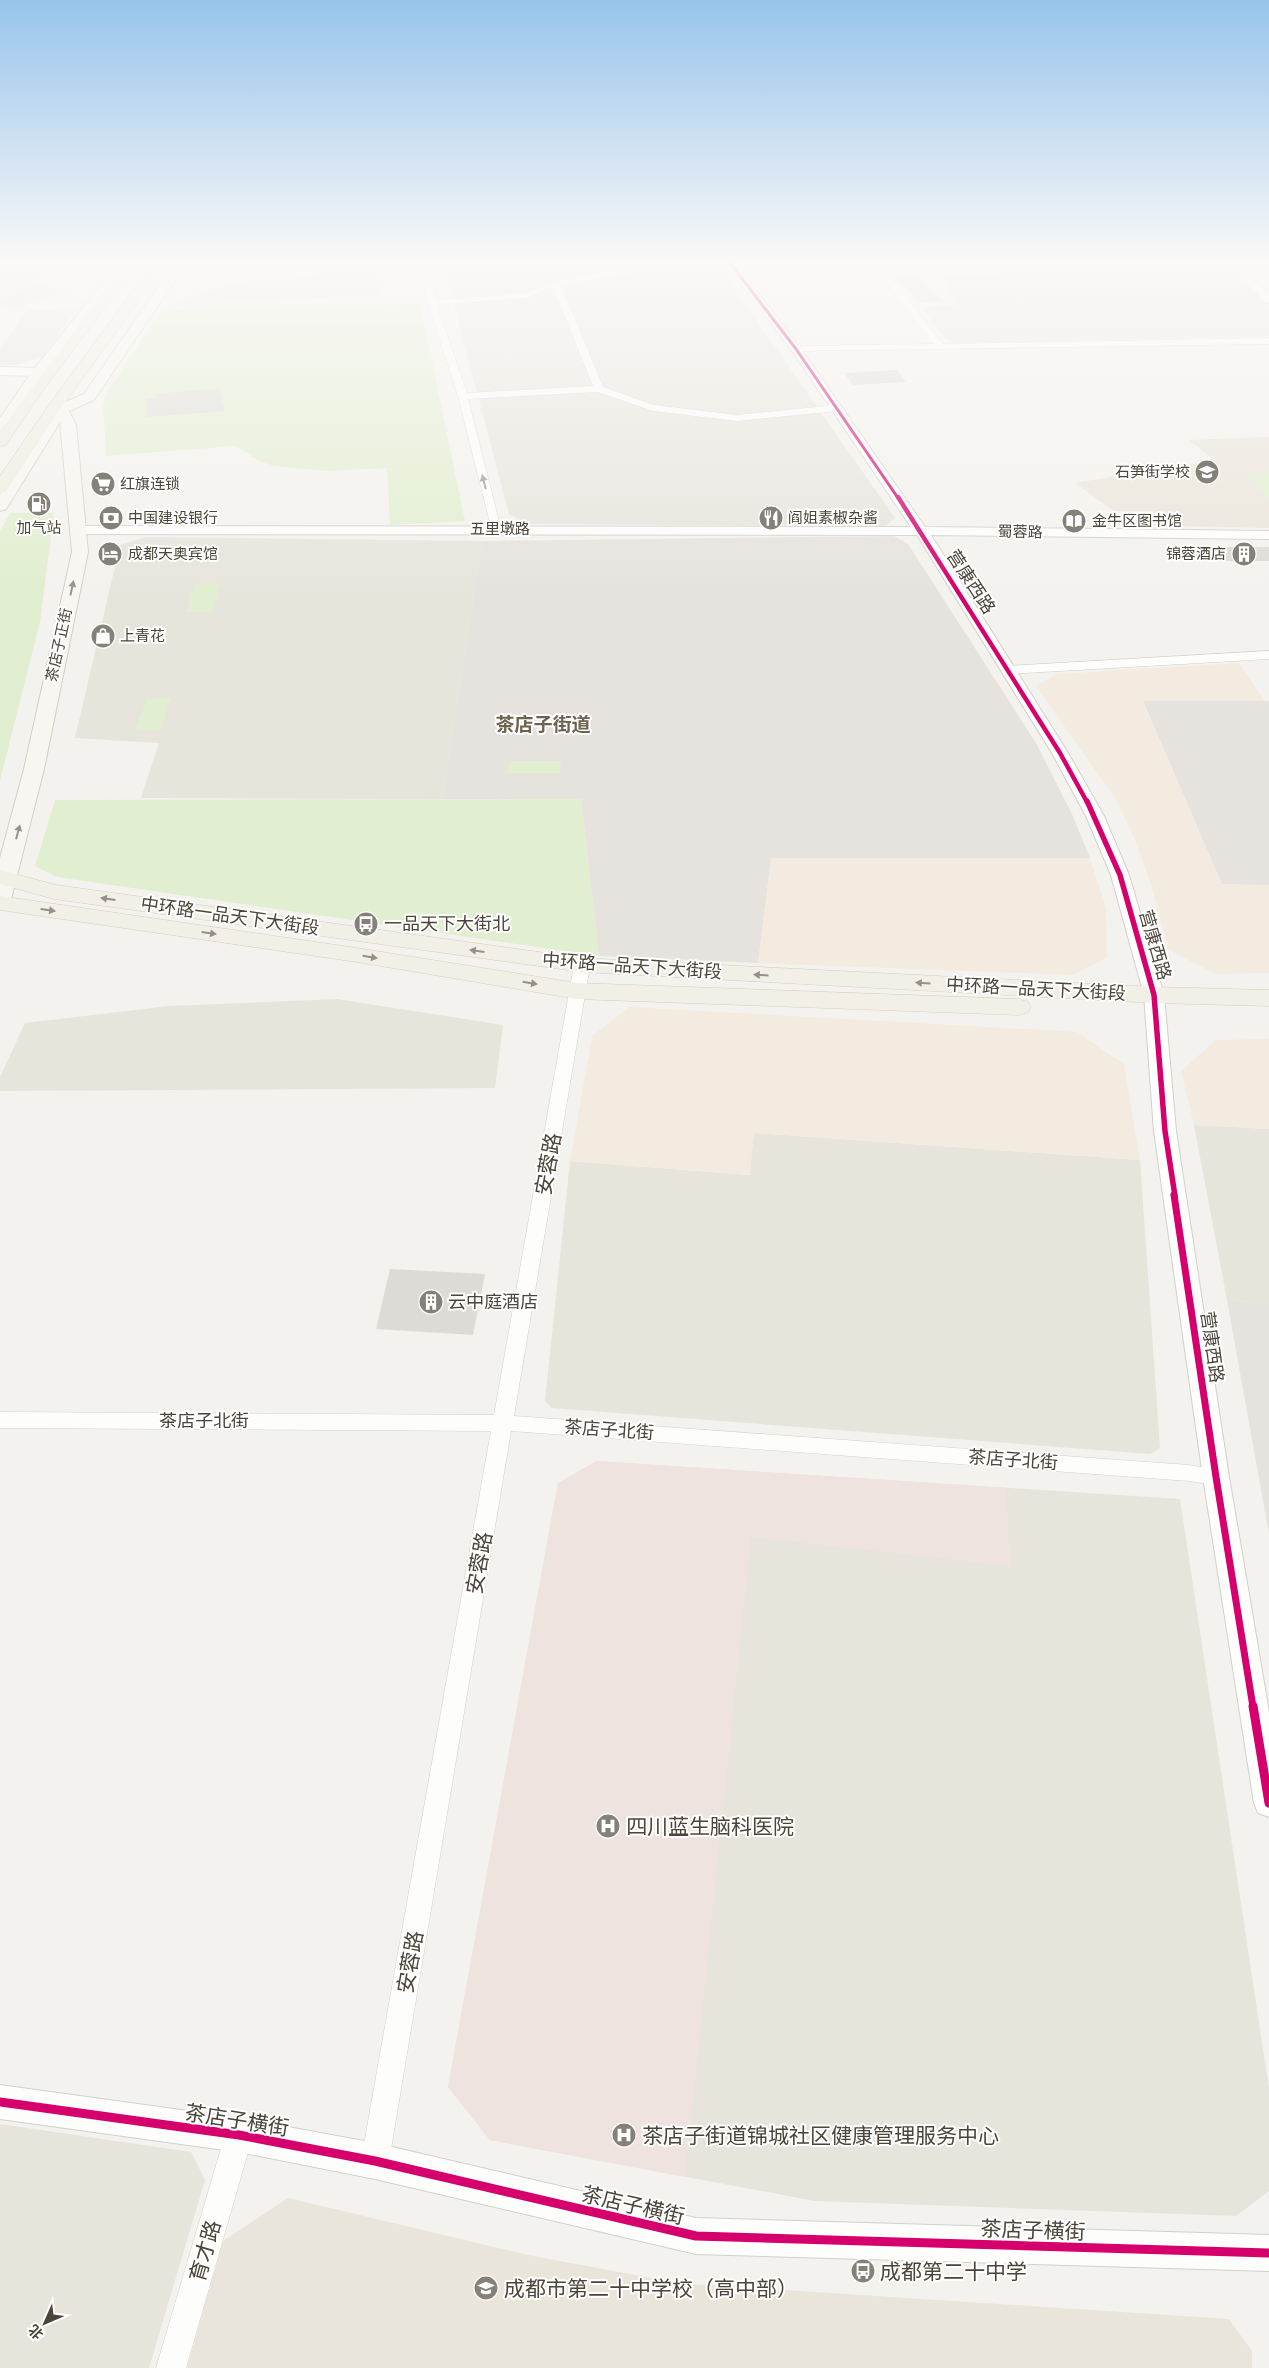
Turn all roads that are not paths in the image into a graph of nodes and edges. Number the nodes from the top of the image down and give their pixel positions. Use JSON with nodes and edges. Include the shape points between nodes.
{"nodes":[{"id":1,"x":38,"y":374,"type":"edge"},
{"id":2,"x":49,"y":374,"type":"edge"},
{"id":3,"x":63,"y":374,"type":"edge"},
{"id":4,"x":89,"y":374,"type":"edge"},
{"id":5,"x":93,"y":374,"type":"edge"},
{"id":6,"x":105,"y":374,"type":"edge"},
{"id":7,"x":456,"y":374,"type":"edge"},
{"id":8,"x":592,"y":374,"type":"edge"},
{"id":9,"x":813,"y":374,"type":"edge"},
{"id":10,"x":598,"y":389,"type":"junction"},
{"id":11,"x":463,"y":396,"type":"junction"},
{"id":12,"x":837,"y":408,"type":"junction"},
{"id":13,"x":61,"y":414,"type":"junction"},
{"id":14,"x":0,"y":429,"type":"edge"},
{"id":15,"x":0,"y":442,"type":"edge"},
{"id":16,"x":0,"y":463,"type":"edge"},
{"id":17,"x":0,"y":488,"type":"edge"},
{"id":18,"x":0,"y":506,"type":"edge"},
{"id":19,"x":496,"y":529,"type":"junction"},
{"id":20,"x":80,"y":530,"type":"junction"},
{"id":21,"x":921,"y":531,"type":"junction"},
{"id":22,"x":1269,"y":535,"type":"edge"},
{"id":23,"x":1269,"y":655,"type":"edge"},
{"id":24,"x":1009,"y":670,"type":"junction"},
{"id":25,"x":1,"y":890,"type":"edge"},
{"id":26,"x":582,"y":965,"type":"junction"},
{"id":27,"x":577,"y":991,"type":"junction"},
{"id":28,"x":1269,"y":998,"type":"edge"},
{"id":29,"x":1154,"y":1004,"type":"junction"},
{"id":30,"x":1269,"y":1012,"type":"edge"},
{"id":31,"x":0,"y":1420,"type":"edge"},
{"id":32,"x":504,"y":1423,"type":"junction"},
{"id":33,"x":1216,"y":1477,"type":"junction"},
{"id":34,"x":1269,"y":1803,"type":"edge"},
{"id":35,"x":0,"y":2102,"type":"edge"},
{"id":36,"x":239,"y":2135,"type":"junction"},
{"id":37,"x":375,"y":2161,"type":"junction"},
{"id":38,"x":1269,"y":2253,"type":"edge"},
{"id":39,"x":170,"y":2368,"type":"edge"}],
"edges":[{"from":1,"to":14,"type":"main road"},
{"from":2,"to":15,"type":"highway"},
{"from":3,"to":16,"type":"highway"},
{"from":4,"to":13,"type":"highway"},
{"from":5,"to":13,"type":"highway"},
{"from":6,"to":13,"type":"main road","via":[[89,397]]},
{"from":7,"to":11,"type":"street"},
{"from":8,"to":10,"type":"street"},
{"from":9,"to":12,"type":"street","name":"营康西路"},
{"from":10,"to":11,"type":"street"},
{"from":10,"to":12,"type":"street","via":[[653,408],[737,418]]},
{"from":19,"to":11,"type":"street","one_way":true},
{"from":12,"to":21,"type":"street","name":"营康西路"},
{"from":13,"to":17,"type":"highway"},
{"from":13,"to":18,"type":"main road"},
{"from":13,"to":20,"type":"main road","name":"茶店子正街"},
{"from":19,"to":20,"type":"street","name":"五里墩路"},
{"from":19,"to":21,"type":"street","name":"五里墩路"},
{"from":25,"to":20,"type":"main road","name":"茶店子正街","one_way":true,"via":[[34,769],[80,552]]},
{"from":21,"to":22,"type":"street","name":"蜀蓉路"},
{"from":21,"to":24,"type":"street","name":"营康西路"},
{"from":23,"to":24,"type":"street"},
{"from":24,"to":29,"type":"street","name":"营康西路","via":[[1096,816],[1120,875]]},
{"from":26,"to":25,"type":"main road","name":"中环路一品天下大街段","one_way":true,"via":[[54,892]]},
{"from":25,"to":27,"type":"main road","name":"中环路一品天下大街段","one_way":true,"via":[[357,955]]},
{"from":26,"to":27,"type":"street","name":"安蓉路"},
{"from":29,"to":26,"type":"main road","name":"中环路一品天下大街段","one_way":true},
{"from":27,"to":29,"type":"main road","name":"中环路一品天下大街段"},
{"from":27,"to":32,"type":"street","name":"安蓉路"},
{"from":28,"to":29,"type":"main road","name":"中环路一品天下大街段"},
{"from":29,"to":30,"type":"main road","name":"中环路一品天下大街段"},
{"from":29,"to":33,"type":"street","name":"营康西路","via":[[1165,1131]]},
{"from":31,"to":32,"type":"street","name":"茶店子北街"},
{"from":32,"to":33,"type":"street","name":"茶店子北街"},
{"from":32,"to":37,"type":"street","name":"安蓉路"},
{"from":33,"to":34,"type":"street","name":"营康西路"},
{"from":35,"to":36,"type":"street","name":"茶店子横街"},
{"from":36,"to":37,"type":"street","name":"茶店子横街"},
{"from":36,"to":39,"type":"street","name":"育才路"},
{"from":37,"to":38,"type":"street","name":"茶店子横街","via":[[696,2236]]}]}
